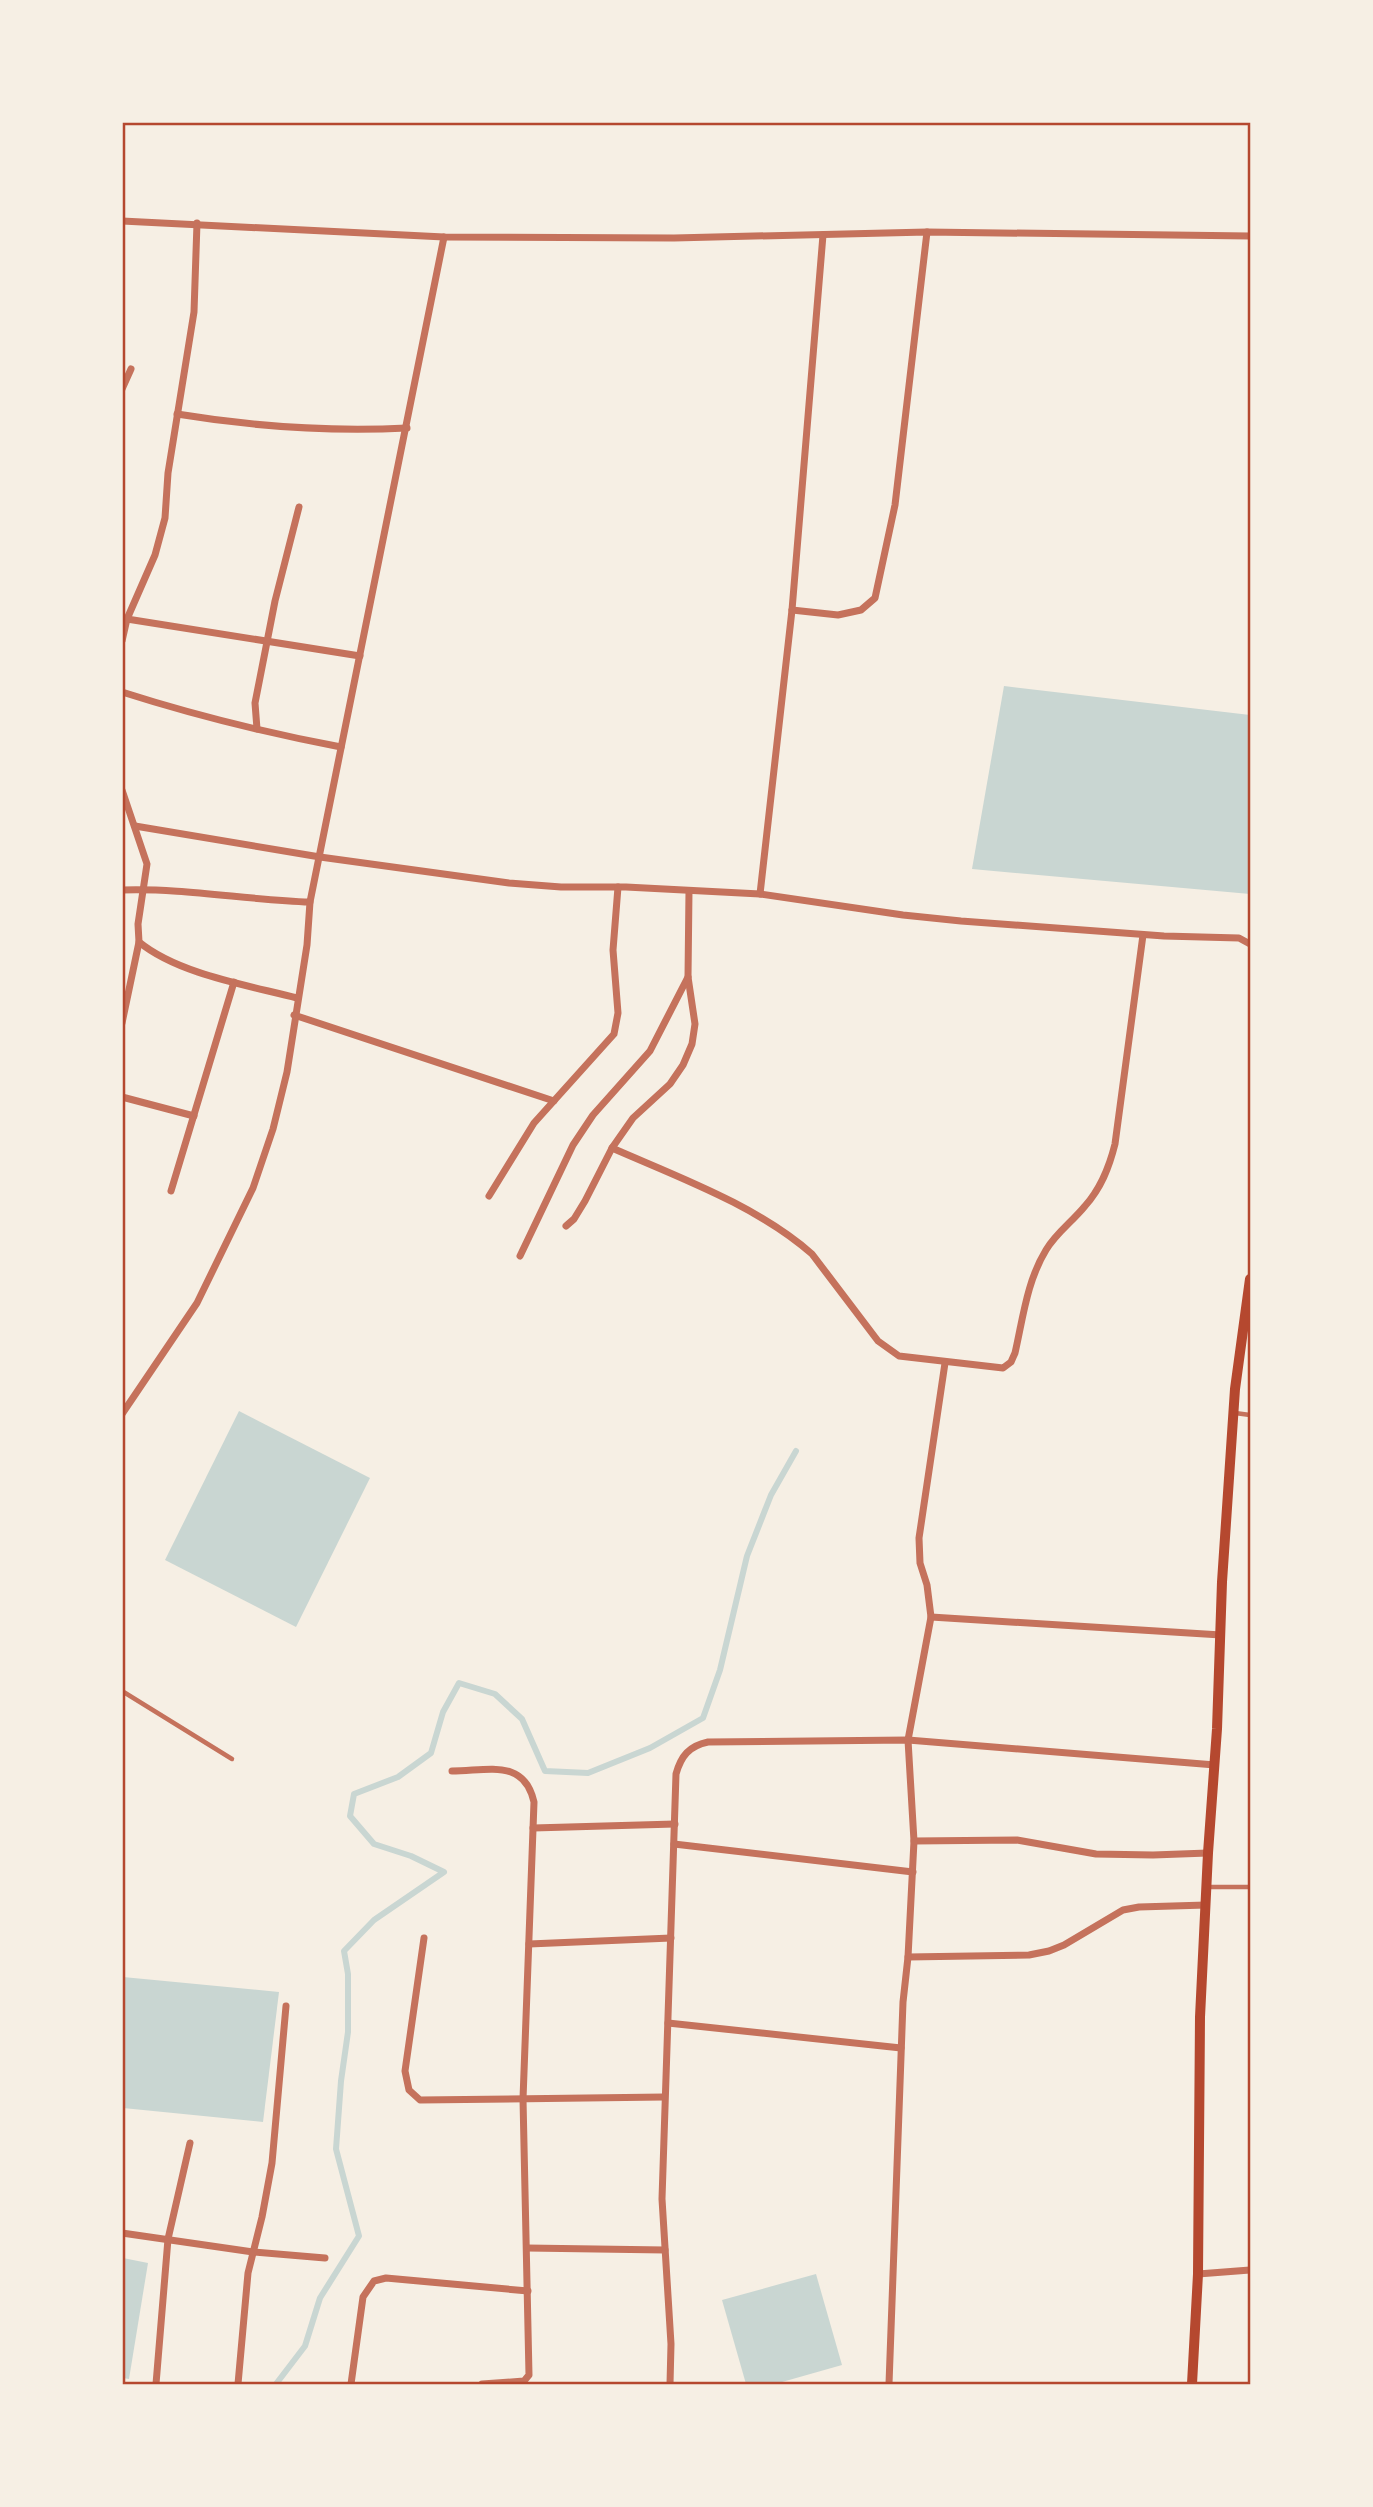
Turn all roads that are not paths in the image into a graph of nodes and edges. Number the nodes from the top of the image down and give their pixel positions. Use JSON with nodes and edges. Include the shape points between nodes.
{"nodes":[{"id":1,"x":122,"y":220,"type":"edge"},
{"id":2,"x":197,"y":223,"type":"junction"},
{"id":3,"x":927,"y":232,"type":"junction"},
{"id":4,"x":823,"y":235,"type":"junction"},
{"id":5,"x":1251,"y":236,"type":"edge"},
{"id":6,"x":444,"y":237,"type":"junction"},
{"id":7,"x":131,"y":369,"type":"dead end"},
{"id":8,"x":122,"y":388,"type":"edge"},
{"id":9,"x":177,"y":414,"type":"junction"},
{"id":10,"x":407,"y":428,"type":"junction"},
{"id":11,"x":299,"y":507,"type":"dead end"},
{"id":12,"x":792,"y":610,"type":"junction"},
{"id":13,"x":127,"y":619,"type":"junction"},
{"id":14,"x":122,"y":641,"type":"edge"},
{"id":15,"x":267,"y":642,"type":"junction"},
{"id":16,"x":360,"y":656,"type":"junction"},
{"id":17,"x":122,"y":692,"type":"edge"},
{"id":18,"x":257,"y":729,"type":"junction"},
{"id":19,"x":341,"y":747,"type":"junction"},
{"id":20,"x":122,"y":790,"type":"edge"},
{"id":21,"x":127,"y":816,"type":"edge"},
{"id":22,"x":135,"y":826,"type":"junction"},
{"id":23,"x":320,"y":858,"type":"junction"},
{"id":24,"x":618,"y":887,"type":"junction"},
{"id":25,"x":145,"y":889,"type":"junction"},
{"id":26,"x":122,"y":890,"type":"edge"},
{"id":27,"x":689,"y":891,"type":"junction"},
{"id":28,"x":760,"y":894,"type":"junction"},
{"id":29,"x":310,"y":902,"type":"junction"},
{"id":30,"x":1143,"y":934,"type":"junction"},
{"id":31,"x":139,"y":942,"type":"junction"},
{"id":32,"x":1251,"y":944,"type":"edge"},
{"id":33,"x":688,"y":976,"type":"junction"},
{"id":34,"x":234,"y":982,"type":"junction"},
{"id":35,"x":126,"y":986,"type":"edge"},
{"id":36,"x":297,"y":998,"type":"junction"},
{"id":37,"x":294,"y":1016,"type":"junction"},
{"id":38,"x":122,"y":1023,"type":"edge"},
{"id":39,"x":122,"y":1097,"type":"edge"},
{"id":40,"x":554,"y":1101,"type":"junction"},
{"id":41,"x":194,"y":1116,"type":"junction"},
{"id":42,"x":612,"y":1148,"type":"junction"},
{"id":43,"x":171,"y":1191,"type":"dead end"},
{"id":44,"x":489,"y":1196,"type":"dead end"},
{"id":45,"x":566,"y":1226,"type":"dead end"},
{"id":46,"x":520,"y":1256,"type":"dead end"},
{"id":47,"x":1251,"y":1279,"type":"edge"},
{"id":48,"x":945,"y":1363,"type":"junction"},
{"id":49,"x":1234,"y":1413,"type":"junction"},
{"id":50,"x":122,"y":1414,"type":"edge"},
{"id":51,"x":1251,"y":1415,"type":"edge"},
{"id":52,"x":931,"y":1617,"type":"junction"},
{"id":53,"x":1221,"y":1635,"type":"junction"},
{"id":54,"x":122,"y":1691,"type":"edge"},
{"id":55,"x":908,"y":1740,"type":"junction"},
{"id":56,"x":232,"y":1759,"type":"dead end"},
{"id":57,"x":1215,"y":1765,"type":"junction"},
{"id":58,"x":452,"y":1771,"type":"dead end"},
{"id":59,"x":675,"y":1824,"type":"junction"},
{"id":60,"x":533,"y":1828,"type":"junction"},
{"id":61,"x":914,"y":1841,"type":"junction"},
{"id":62,"x":674,"y":1844,"type":"junction"},
{"id":63,"x":1208,"y":1853,"type":"junction"},
{"id":64,"x":914,"y":1872,"type":"junction"},
{"id":65,"x":1207,"y":1887,"type":"junction"},
{"id":66,"x":1251,"y":1887,"type":"edge"},
{"id":67,"x":1206,"y":1905,"type":"junction"},
{"id":68,"x":424,"y":1938,"type":"dead end"},
{"id":69,"x":671,"y":1938,"type":"junction"},
{"id":70,"x":529,"y":1944,"type":"junction"},
{"id":71,"x":908,"y":1957,"type":"junction"},
{"id":72,"x":286,"y":2007,"type":"dead end"},
{"id":73,"x":668,"y":2023,"type":"junction"},
{"id":74,"x":901,"y":2048,"type":"junction"},
{"id":75,"x":664,"y":2096,"type":"junction"},
{"id":76,"x":523,"y":2099,"type":"junction"},
{"id":77,"x":190,"y":2143,"type":"dead end"},
{"id":78,"x":122,"y":2233,"type":"edge"},
{"id":79,"x":168,"y":2239,"type":"junction"},
{"id":80,"x":527,"y":2248,"type":"junction"},
{"id":81,"x":665,"y":2250,"type":"junction"},
{"id":82,"x":253,"y":2252,"type":"junction"},
{"id":83,"x":325,"y":2258,"type":"dead end"},
{"id":84,"x":1251,"y":2270,"type":"edge"},
{"id":85,"x":1198,"y":2274,"type":"junction"},
{"id":86,"x":528,"y":2291,"type":"junction"},
{"id":87,"x":156,"y":2385,"type":"edge"},
{"id":88,"x":238,"y":2385,"type":"edge"},
{"id":89,"x":351,"y":2385,"type":"edge"},
{"id":90,"x":482,"y":2385,"type":"edge"},
{"id":91,"x":670,"y":2385,"type":"edge"},
{"id":92,"x":889,"y":2385,"type":"edge"},
{"id":93,"x":1192,"y":2385,"type":"edge"}],
"edges":[{"from":1,"to":2,"type":"street"},
{"from":2,"to":6,"type":"street"},
{"from":2,"to":9,"type":"street","via":[[194,312]]},
{"from":3,"to":4,"type":"street"},
{"from":3,"to":5,"type":"street"},
{"from":3,"to":12,"type":"street","via":[[895,505],[875,597],[861,610],[838,615]]},
{"from":4,"to":6,"type":"street"},
{"from":4,"to":12,"type":"street"},
{"from":6,"to":10,"type":"street"},
{"from":7,"to":8,"type":"street"},
{"from":9,"to":10,"type":"street","via":[[308,430]]},
{"from":9,"to":13,"type":"street","via":[[162,536]]},
{"from":10,"to":16,"type":"street"},
{"from":11,"to":15,"type":"street"},
{"from":12,"to":28,"type":"street"},
{"from":13,"to":14,"type":"street"},
{"from":13,"to":15,"type":"street"},
{"from":15,"to":16,"type":"street"},
{"from":15,"to":18,"type":"street","via":[[255,703]]},
{"from":16,"to":19,"type":"street"},
{"from":17,"to":18,"type":"street"},
{"from":18,"to":19,"type":"street"},
{"from":19,"to":23,"type":"street"},
{"from":20,"to":21,"type":"street"},
{"from":21,"to":22,"type":"street"},
{"from":22,"to":23,"type":"street"},
{"from":22,"to":25,"type":"street","via":[[147,864]]},
{"from":23,"to":24,"type":"street","via":[[509,883]]},
{"from":23,"to":29,"type":"street"},
{"from":24,"to":27,"type":"street"},
{"from":24,"to":40,"type":"street","via":[[614,1034]]},
{"from":25,"to":26,"type":"street"},
{"from":25,"to":29,"type":"street"},
{"from":25,"to":31,"type":"street"},
{"from":27,"to":28,"type":"street"},
{"from":27,"to":33,"type":"street"},
{"from":28,"to":30,"type":"street","via":[[903,915]]},
{"from":29,"to":36,"type":"street"},
{"from":30,"to":32,"type":"street","via":[[1239,938]]},
{"from":30,"to":48,"type":"street","via":[[1115,1144],[1101,1185],[1044,1253],[1029,1288],[1011,1362],[992,1369]]},
{"from":31,"to":34,"type":"street","via":[[155,955]]},
{"from":31,"to":35,"type":"street"},
{"from":33,"to":42,"type":"street","via":[[695,1024],[683,1065],[670,1084],[633,1118]]},
{"from":33,"to":46,"type":"street","via":[[650,1051],[593,1115],[573,1145]]},
{"from":34,"to":36,"type":"street"},
{"from":34,"to":41,"type":"street"},
{"from":35,"to":38,"type":"street"},
{"from":36,"to":37,"type":"street"},
{"from":37,"to":40,"type":"street"},
{"from":37,"to":50,"type":"street","via":[[287,1072],[253,1188],[197,1303]]},
{"from":39,"to":41,"type":"street"},
{"from":40,"to":44,"type":"street","via":[[517,1148]]},
{"from":41,"to":43,"type":"street"},
{"from":42,"to":45,"type":"street","via":[[585,1201]]},
{"from":42,"to":48,"type":"street","via":[[709,1190],[800,1243],[878,1341],[899,1356]]},
{"from":47,"to":49,"type":"main road"},
{"from":48,"to":52,"type":"street","via":[[919,1538]]},
{"from":49,"to":51,"type":"lane"},
{"from":49,"to":53,"type":"main road"},
{"from":52,"to":53,"type":"street"},
{"from":52,"to":55,"type":"street"},
{"from":53,"to":57,"type":"main road"},
{"from":54,"to":56,"type":"lane"},
{"from":55,"to":57,"type":"street"},
{"from":55,"to":59,"type":"street","via":[[695,1745],[679,1762]]},
{"from":55,"to":61,"type":"street"},
{"from":57,"to":63,"type":"main road"},
{"from":58,"to":60,"type":"street","via":[[512,1770],[523,1777],[534,1802]]},
{"from":59,"to":60,"type":"street"},
{"from":59,"to":62,"type":"street"},
{"from":60,"to":70,"type":"street"},
{"from":61,"to":63,"type":"street","via":[[1017,1840],[1096,1854]]},
{"from":61,"to":64,"type":"street"},
{"from":62,"to":64,"type":"street"},
{"from":62,"to":69,"type":"street"},
{"from":63,"to":65,"type":"main road"},
{"from":64,"to":71,"type":"street"},
{"from":65,"to":66,"type":"lane"},
{"from":65,"to":67,"type":"main road"},
{"from":67,"to":71,"type":"street","via":[[1123,1910],[1064,1945],[1029,1955]]},
{"from":67,"to":85,"type":"main road"},
{"from":68,"to":76,"type":"street","via":[[405,2071],[409,2090],[420,2101]]},
{"from":69,"to":70,"type":"street"},
{"from":69,"to":73,"type":"street"},
{"from":70,"to":76,"type":"street"},
{"from":71,"to":74,"type":"street"},
{"from":72,"to":82,"type":"street","via":[[272,2163]]},
{"from":73,"to":74,"type":"street"},
{"from":73,"to":75,"type":"street"},
{"from":74,"to":92,"type":"street"},
{"from":75,"to":76,"type":"street"},
{"from":75,"to":81,"type":"street"},
{"from":76,"to":80,"type":"street"},
{"from":77,"to":79,"type":"street"},
{"from":78,"to":79,"type":"street"},
{"from":79,"to":82,"type":"street"},
{"from":79,"to":87,"type":"street"},
{"from":80,"to":81,"type":"street"},
{"from":80,"to":86,"type":"street"},
{"from":81,"to":91,"type":"street"},
{"from":82,"to":83,"type":"street"},
{"from":82,"to":88,"type":"street"},
{"from":84,"to":85,"type":"street"},
{"from":85,"to":93,"type":"main road"},
{"from":86,"to":89,"type":"street","via":[[386,2278],[374,2281],[363,2297]]},
{"from":86,"to":90,"type":"street","via":[[529,2375],[515,2384]]}]}
